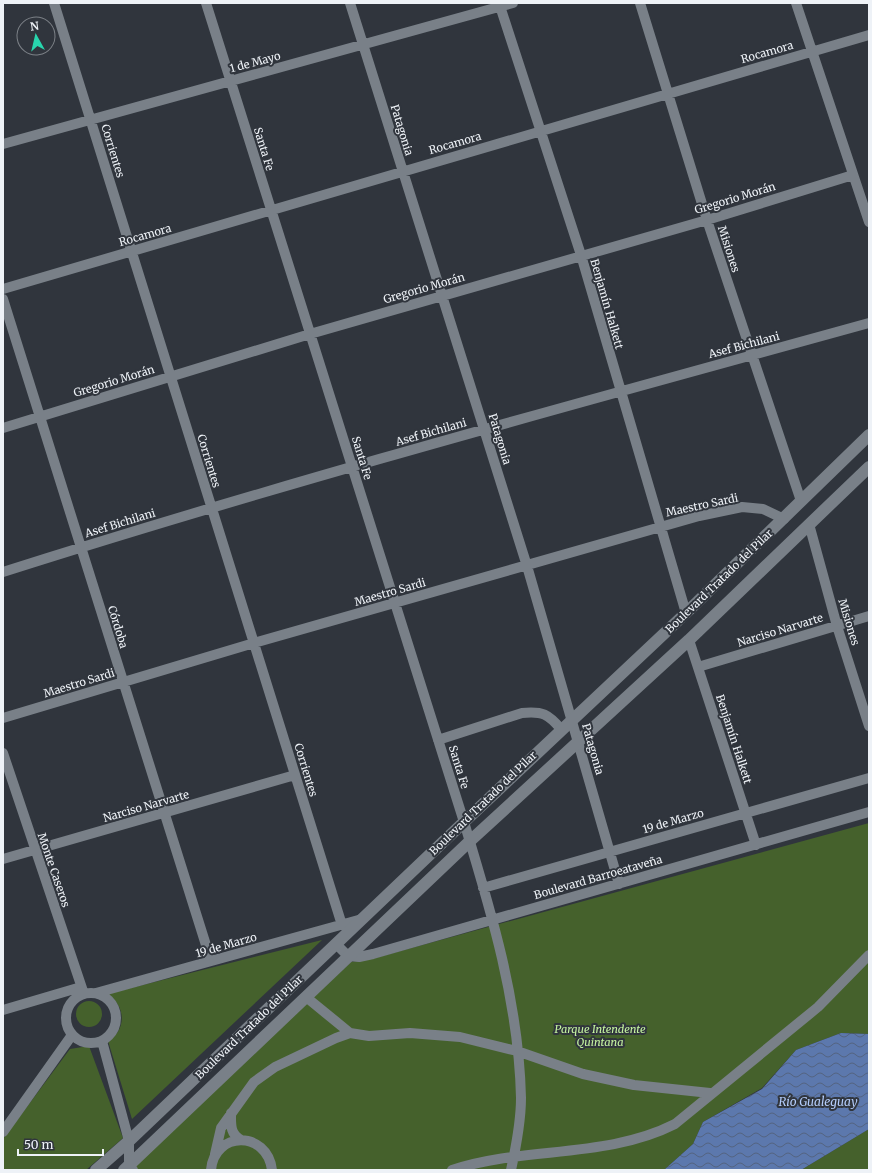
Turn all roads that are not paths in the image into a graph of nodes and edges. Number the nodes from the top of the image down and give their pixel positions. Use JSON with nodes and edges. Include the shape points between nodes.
{"nodes":[{"id":1,"x":54,"y":3,"type":"edge"},
{"id":2,"x":206,"y":3,"type":"edge"},
{"id":3,"x":350,"y":3,"type":"edge"},
{"id":4,"x":513,"y":3,"type":"edge"},
{"id":5,"x":640,"y":3,"type":"edge"},
{"id":6,"x":796,"y":3,"type":"edge"},
{"id":7,"x":500,"y":5,"type":"edge"},
{"id":8,"x":869,"y":35,"type":"edge"},
{"id":9,"x":363,"y":44,"type":"junction"},
{"id":10,"x":812,"y":52,"type":"junction"},
{"id":11,"x":231,"y":81,"type":"junction"},
{"id":12,"x":668,"y":93,"type":"junction"},
{"id":13,"x":91,"y":120,"type":"junction"},
{"id":14,"x":540,"y":130,"type":"junction"},
{"id":15,"x":3,"y":144,"type":"edge"},
{"id":16,"x":402,"y":171,"type":"junction"},
{"id":17,"x":853,"y":175,"type":"junction"},
{"id":18,"x":271,"y":210,"type":"junction"},
{"id":19,"x":707,"y":220,"type":"junction"},
{"id":20,"x":869,"y":222,"type":"edge"},
{"id":21,"x":132,"y":251,"type":"junction"},
{"id":22,"x":581,"y":255,"type":"junction"},
{"id":23,"x":3,"y":289,"type":"edge"},
{"id":24,"x":442,"y":296,"type":"junction"},
{"id":25,"x":3,"y":299,"type":"edge"},
{"id":26,"x":869,"y":323,"type":"edge"},
{"id":27,"x":310,"y":334,"type":"junction"},
{"id":28,"x":751,"y":356,"type":"junction"},
{"id":29,"x":170,"y":376,"type":"junction"},
{"id":30,"x":620,"y":391,"type":"junction"},
{"id":31,"x":40,"y":417,"type":"junction"},
{"id":32,"x":3,"y":428,"type":"edge"},
{"id":33,"x":484,"y":429,"type":"junction"},
{"id":34,"x":869,"y":435,"type":"edge"},
{"id":35,"x":352,"y":467,"type":"junction"},
{"id":36,"x":869,"y":467,"type":"edge"},
{"id":37,"x":801,"y":501,"type":"junction"},
{"id":38,"x":211,"y":507,"type":"junction"},
{"id":39,"x":784,"y":519,"type":"junction"},
{"id":40,"x":809,"y":524,"type":"junction"},
{"id":41,"x":660,"y":526,"type":"junction"},
{"id":42,"x":81,"y":547,"type":"junction"},
{"id":43,"x":527,"y":566,"type":"junction"},
{"id":44,"x":3,"y":572,"type":"edge"},
{"id":45,"x":395,"y":602,"type":"junction"},
{"id":46,"x":686,"y":613,"type":"junction"},
{"id":47,"x":869,"y":616,"type":"edge"},
{"id":48,"x":837,"y":626,"type":"junction"},
{"id":49,"x":689,"y":640,"type":"junction"},
{"id":50,"x":254,"y":643,"type":"junction"},
{"id":51,"x":698,"y":667,"type":"junction"},
{"id":52,"x":123,"y":683,"type":"junction"},
{"id":53,"x":3,"y":718,"type":"edge"},
{"id":54,"x":572,"y":719,"type":"junction"},
{"id":55,"x":869,"y":726,"type":"edge"},
{"id":56,"x":561,"y":729,"type":"junction"},
{"id":57,"x":438,"y":740,"type":"junction"},
{"id":58,"x":578,"y":742,"type":"junction"},
{"id":59,"x":3,"y":753,"type":"edge"},
{"id":60,"x":295,"y":775,"type":"junction"},
{"id":61,"x":869,"y":778,"type":"edge"},
{"id":62,"x":869,"y":812,"type":"edge"},
{"id":63,"x":746,"y":813,"type":"junction"},
{"id":64,"x":164,"y":814,"type":"junction"},
{"id":65,"x":464,"y":822,"type":"junction"},
{"id":66,"x":470,"y":842,"type":"junction"},
{"id":67,"x":756,"y":845,"type":"junction"},
{"id":68,"x":35,"y":850,"type":"junction"},
{"id":69,"x":610,"y":852,"type":"junction"},
{"id":70,"x":3,"y":859,"type":"edge"},
{"id":71,"x":410,"y":874,"type":"junction"},
{"id":72,"x":619,"y":884,"type":"junction"},
{"id":73,"x":423,"y":886,"type":"junction"},
{"id":74,"x":483,"y":888,"type":"junction"},
{"id":75,"x":362,"y":919,"type":"junction"},
{"id":76,"x":493,"y":920,"type":"junction"},
{"id":77,"x":342,"y":925,"type":"junction"},
{"id":78,"x":336,"y":944,"type":"junction"},
{"id":79,"x":869,"y":955,"type":"edge"},
{"id":80,"x":348,"y":956,"type":"junction"},
{"id":81,"x":211,"y":961,"type":"junction"},
{"id":82,"x":293,"y":985,"type":"junction"},
{"id":83,"x":82,"y":990,"type":"junction"},
{"id":84,"x":96,"y":994,"type":"junction"},
{"id":85,"x":306,"y":996,"type":"junction"},
{"id":86,"x":3,"y":1010,"type":"edge"},
{"id":87,"x":350,"y":1033,"type":"junction"},
{"id":88,"x":72,"y":1035,"type":"junction"},
{"id":89,"x":102,"y":1041,"type":"junction"},
{"id":90,"x":517,"y":1050,"type":"junction"},
{"id":91,"x":710,"y":1094,"type":"junction"},
{"id":92,"x":231,"y":1113,"type":"junction"},
{"id":93,"x":3,"y":1132,"type":"edge"},
{"id":94,"x":241,"y":1140,"type":"junction"},
{"id":95,"x":129,"y":1141,"type":"junction"},
{"id":96,"x":215,"y":1154,"type":"junction"},
{"id":97,"x":514,"y":1157,"type":"junction"},
{"id":98,"x":129,"y":1169,"type":"edge"},
{"id":99,"x":96,"y":1170,"type":"edge"},
{"id":100,"x":211,"y":1170,"type":"edge"},
{"id":101,"x":272,"y":1170,"type":"edge"},
{"id":102,"x":452,"y":1170,"type":"edge"},
{"id":103,"x":511,"y":1170,"type":"edge"}],
"edges":[{"from":1,"to":13,"type":"street","name":"Corrientes"},
{"from":2,"to":11,"type":"street","name":"Santa Fe"},
{"from":3,"to":9,"type":"street","name":"Patagonia"},
{"from":4,"to":7,"type":"street","name":"1 de Mayo"},
{"from":5,"to":12,"type":"street","name":"Misiones"},
{"from":6,"to":10,"type":"street"},
{"from":7,"to":9,"type":"street","name":"1 de Mayo"},
{"from":7,"to":14,"type":"street","name":"Benjamín Halkett"},
{"from":8,"to":10,"type":"street","name":"Rocamora"},
{"from":9,"to":11,"type":"street","name":"1 de Mayo"},
{"from":9,"to":16,"type":"street","name":"Patagonia"},
{"from":10,"to":12,"type":"street","name":"Rocamora"},
{"from":10,"to":17,"type":"street"},
{"from":11,"to":13,"type":"street","name":"1 de Mayo"},
{"from":11,"to":18,"type":"street","name":"Santa Fe"},
{"from":12,"to":14,"type":"street","name":"Rocamora"},
{"from":12,"to":19,"type":"street","name":"Misiones"},
{"from":13,"to":15,"type":"street","name":"1 de Mayo"},
{"from":13,"to":21,"type":"street","name":"Corrientes"},
{"from":14,"to":16,"type":"street","name":"Rocamora"},
{"from":14,"to":22,"type":"street","name":"Benjamín Halkett"},
{"from":16,"to":18,"type":"street","name":"Rocamora"},
{"from":16,"to":24,"type":"street","name":"Patagonia"},
{"from":17,"to":19,"type":"street","name":"Gregorio Morán"},
{"from":17,"to":20,"type":"street"},
{"from":18,"to":21,"type":"street","name":"Rocamora"},
{"from":18,"to":27,"type":"street","name":"Santa Fe"},
{"from":19,"to":22,"type":"street","name":"Gregorio Morán"},
{"from":19,"to":28,"type":"street","name":"Misiones"},
{"from":21,"to":23,"type":"street","name":"Rocamora"},
{"from":21,"to":29,"type":"street","name":"Corrientes"},
{"from":22,"to":24,"type":"street","name":"Gregorio Morán"},
{"from":22,"to":30,"type":"street","name":"Benjamín Halkett"},
{"from":24,"to":27,"type":"street","name":"Gregorio Morán"},
{"from":24,"to":33,"type":"street","name":"Patagonia"},
{"from":25,"to":31,"type":"street","name":"Córdoba"},
{"from":26,"to":28,"type":"street","name":"Asef Bichilani"},
{"from":27,"to":29,"type":"street","name":"Gregorio Morán"},
{"from":27,"to":35,"type":"street","name":"Santa Fe"},
{"from":28,"to":30,"type":"street","name":"Asef Bichilani"},
{"from":28,"to":37,"type":"street","name":"Misiones"},
{"from":29,"to":31,"type":"street","name":"Gregorio Morán"},
{"from":29,"to":38,"type":"street","name":"Corrientes"},
{"from":30,"to":33,"type":"street","name":"Asef Bichilani"},
{"from":30,"to":41,"type":"street","name":"Benjamín Halkett"},
{"from":31,"to":32,"type":"street","name":"Gregorio Morán"},
{"from":31,"to":42,"type":"street","name":"Córdoba"},
{"from":33,"to":35,"type":"street","name":"Asef Bichilani"},
{"from":33,"to":43,"type":"street","name":"Patagonia"},
{"from":34,"to":37,"type":"main road","name":"Boulevard Tratado del Pilar"},
{"from":35,"to":38,"type":"street","name":"Asef Bichilani"},
{"from":35,"to":45,"type":"street","name":"Santa Fe"},
{"from":36,"to":40,"type":"main road","name":"Boulevard Tratado del Pilar"},
{"from":37,"to":39,"type":"main road","name":"Boulevard Tratado del Pilar"},
{"from":38,"to":42,"type":"street","name":"Asef Bichilani"},
{"from":38,"to":50,"type":"street","name":"Corrientes"},
{"from":39,"to":41,"type":"street","name":"Maestro Sardi","via":[[764,509],[742,507]]},
{"from":39,"to":46,"type":"main road","name":"Boulevard Tratado del Pilar"},
{"from":40,"to":48,"type":"street","name":"Misiones"},
{"from":40,"to":49,"type":"main road","name":"Boulevard Tratado del Pilar"},
{"from":41,"to":43,"type":"street","name":"Maestro Sardi"},
{"from":41,"to":46,"type":"street","name":"Benjamín Halkett"},
{"from":42,"to":44,"type":"street","name":"Asef Bichilani"},
{"from":42,"to":52,"type":"street","name":"Córdoba"},
{"from":43,"to":45,"type":"street","name":"Maestro Sardi"},
{"from":43,"to":54,"type":"street","name":"Patagonia"},
{"from":45,"to":50,"type":"street","name":"Maestro Sardi"},
{"from":45,"to":57,"type":"street","name":"Santa Fe"},
{"from":46,"to":54,"type":"main road","name":"Boulevard Tratado del Pilar"},
{"from":47,"to":48,"type":"street","name":"Narciso Narvarte"},
{"from":48,"to":51,"type":"street","name":"Narciso Narvarte"},
{"from":48,"to":55,"type":"street","name":"Misiones"},
{"from":49,"to":51,"type":"street","name":"Benjamín Halkett"},
{"from":49,"to":58,"type":"main road","name":"Boulevard Tratado del Pilar"},
{"from":50,"to":52,"type":"street","name":"Maestro Sardi"},
{"from":50,"to":60,"type":"street","name":"Corrientes"},
{"from":51,"to":63,"type":"street","name":"Benjamín Halkett"},
{"from":52,"to":53,"type":"street","name":"Maestro Sardi"},
{"from":52,"to":64,"type":"street","name":"Córdoba"},
{"from":54,"to":56,"type":"main road","name":"Boulevard Tratado del Pilar"},
{"from":54,"to":58,"type":"street","name":"Patagonia"},
{"from":56,"to":57,"type":"street","via":[[550,716],[535,712],[522,713]]},
{"from":56,"to":65,"type":"main road","name":"Boulevard Tratado del Pilar"},
{"from":57,"to":65,"type":"street","name":"Santa Fe"},
{"from":58,"to":66,"type":"main road","name":"Boulevard Tratado del Pilar"},
{"from":58,"to":69,"type":"street","name":"Patagonia"},
{"from":59,"to":68,"type":"street","name":"Monte Caseros"},
{"from":60,"to":64,"type":"street","name":"Narciso Narvarte"},
{"from":60,"to":77,"type":"street","name":"Corrientes"},
{"from":61,"to":63,"type":"street","name":"19 de Marzo"},
{"from":62,"to":67,"type":"street","name":"Boulevard Barroeataveña"},
{"from":63,"to":67,"type":"street","name":"Benjamín Halkett"},
{"from":63,"to":69,"type":"street","name":"19 de Marzo"},
{"from":64,"to":68,"type":"street","name":"Narciso Narvarte"},
{"from":64,"to":81,"type":"street","name":"Córdoba"},
{"from":65,"to":66,"type":"street","name":"Santa Fe"},
{"from":65,"to":71,"type":"main road","name":"Boulevard Tratado del Pilar"},
{"from":66,"to":73,"type":"main road","name":"Boulevard Tratado del Pilar"},
{"from":66,"to":74,"type":"street","name":"Santa Fe"},
{"from":67,"to":72,"type":"street","name":"Boulevard Barroeataveña"},
{"from":68,"to":70,"type":"street","name":"Narciso Narvarte"},
{"from":68,"to":83,"type":"street","name":"Monte Caseros"},
{"from":69,"to":72,"type":"street","name":"Patagonia"},
{"from":69,"to":74,"type":"street","name":"19 de Marzo"},
{"from":71,"to":73,"type":"main road"},
{"from":71,"to":75,"type":"main road","name":"Boulevard Tratado del Pilar"},
{"from":72,"to":76,"type":"street","name":"Boulevard Barroeataveña"},
{"from":73,"to":80,"type":"main road","name":"Boulevard Tratado del Pilar"},
{"from":74,"to":76,"type":"street","name":"Santa Fe"},
{"from":75,"to":77,"type":"street","name":"19 de Marzo"},
{"from":75,"to":78,"type":"main road","name":"Boulevard Tratado del Pilar"},
{"from":76,"to":80,"type":"street","name":"Boulevard Barroeataveña","via":[[372,954]]},
{"from":76,"to":90,"type":"street","name":"Santa Fe","via":[[512,1011]]},
{"from":77,"to":81,"type":"street","name":"19 de Marzo"},
{"from":78,"to":80,"type":"street"},
{"from":78,"to":82,"type":"main road","name":"Boulevard Tratado del Pilar"},
{"from":79,"to":91,"type":"street","via":[[818,1007]]},
{"from":80,"to":85,"type":"main road","name":"Boulevard Tratado del Pilar"},
{"from":81,"to":84,"type":"street","name":"19 de Marzo"},
{"from":82,"to":85,"type":"main road"},
{"from":82,"to":95,"type":"main road","name":"Boulevard Tratado del Pilar"},
{"from":83,"to":84,"type":"street"},
{"from":83,"to":86,"type":"street"},
{"from":83,"to":88,"type":"street","via":[[66,1011],[66,1024]]},
{"from":84,"to":89,"type":"street","via":[[108,1000],[116,1014],[112,1032]]},
{"from":85,"to":87,"type":"street"},
{"from":85,"to":98,"type":"main road","name":"Boulevard Tratado del Pilar"},
{"from":87,"to":90,"type":"street","via":[[369,1036],[410,1033],[460,1037]]},
{"from":87,"to":92,"type":"street","via":[[275,1067],[245,1092]]},
{"from":88,"to":89,"type":"street","via":[[87,1043]]},
{"from":88,"to":93,"type":"street"},
{"from":89,"to":95,"type":"street"},
{"from":90,"to":91,"type":"street","via":[[584,1074],[627,1084]]},
{"from":90,"to":97,"type":"street","name":"Santa Fe","via":[[521,1099]]},
{"from":91,"to":97,"type":"street","via":[[675,1124],[656,1133],[603,1147]]},
{"from":92,"to":94,"type":"street","via":[[231,1128],[235,1137]]},
{"from":92,"to":96,"type":"street","via":[[221,1128]]},
{"from":94,"to":96,"type":"street","via":[[222,1146]]},
{"from":94,"to":101,"type":"street","via":[[260,1146],[266,1153]]},
{"from":95,"to":98,"type":"street"},
{"from":95,"to":99,"type":"main road","name":"Boulevard Tratado del Pilar"},
{"from":96,"to":100,"type":"street"},
{"from":97,"to":102,"type":"street"},
{"from":97,"to":103,"type":"street","name":"Santa Fe"}]}
